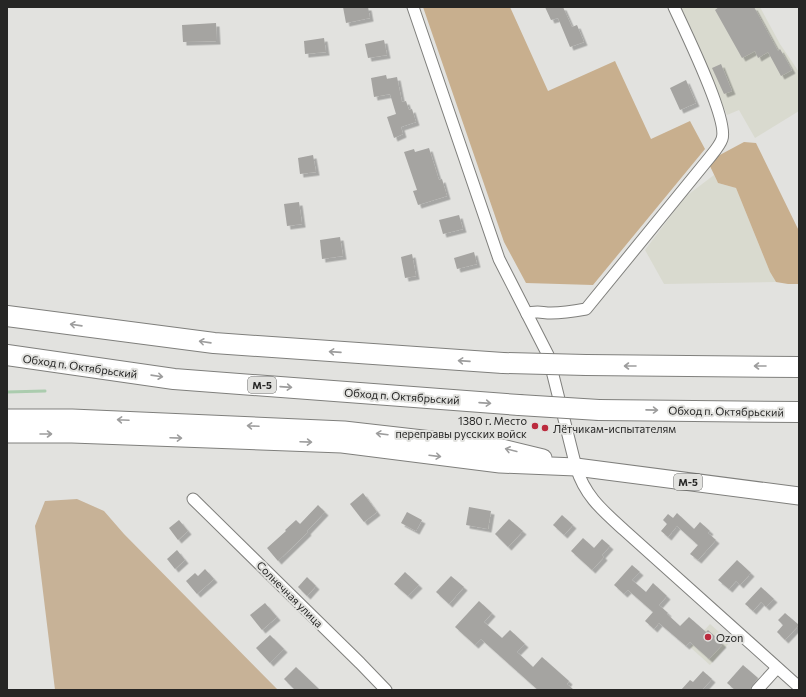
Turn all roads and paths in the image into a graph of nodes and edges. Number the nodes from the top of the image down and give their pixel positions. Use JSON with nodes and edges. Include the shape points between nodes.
{"nodes":[{"id":1,"x":413,"y":7,"type":"edge"},
{"id":2,"x":674,"y":7,"type":"edge"},
{"id":3,"x":527,"y":314,"type":"junction"},
{"id":4,"x":7,"y":316,"type":"edge"},
{"id":5,"x":7,"y":355,"type":"edge"},
{"id":6,"x":799,"y":367,"type":"edge"},
{"id":7,"x":799,"y":412,"type":"edge"},
{"id":8,"x":7,"y":418,"type":"edge"},
{"id":9,"x":7,"y":434,"type":"edge"},
{"id":10,"x":576,"y":467,"type":"junction"},
{"id":11,"x":799,"y":496,"type":"edge"},
{"id":12,"x":193,"y":499,"type":"dead end"},
{"id":13,"x":777,"y":668,"type":"junction"},
{"id":14,"x":799,"y":687,"type":"edge"},
{"id":15,"x":386,"y":690,"type":"edge"},
{"id":16,"x":757,"y":690,"type":"edge"}],
"edges":[{"from":1,"to":3,"type":"street","via":[[499,259]]},
{"from":2,"to":3,"type":"street","via":[[711,89],[721,119],[723,138],[586,309],[551,313],[534,311]]},
{"from":3,"to":10,"type":"street","via":[[550,360]]},
{"from":6,"to":4,"type":"highway","one_way":true,"bridge":true,"via":[[503,363],[214,344]]},
{"from":5,"to":7,"type":"highway","name":"Обход п. Октябрьский","number":"М-5","one_way":true,"bridge":true,"via":[[174,378],[519,405],[599,410]]},
{"from":10,"to":8,"type":"main road","one_way":true,"via":[[502,448],[344,430],[72,418]]},
{"from":9,"to":10,"type":"main road","one_way":true,"via":[[342,444],[500,464]]},
{"from":10,"to":11,"type":"main road","number":"М-5"},
{"from":10,"to":13,"type":"street","via":[[580,480],[599,507]]},
{"from":12,"to":15,"type":"street","name":"Солнечная улица"},
{"from":13,"to":14,"type":"street"},
{"from":13,"to":16,"type":"street"}]}
